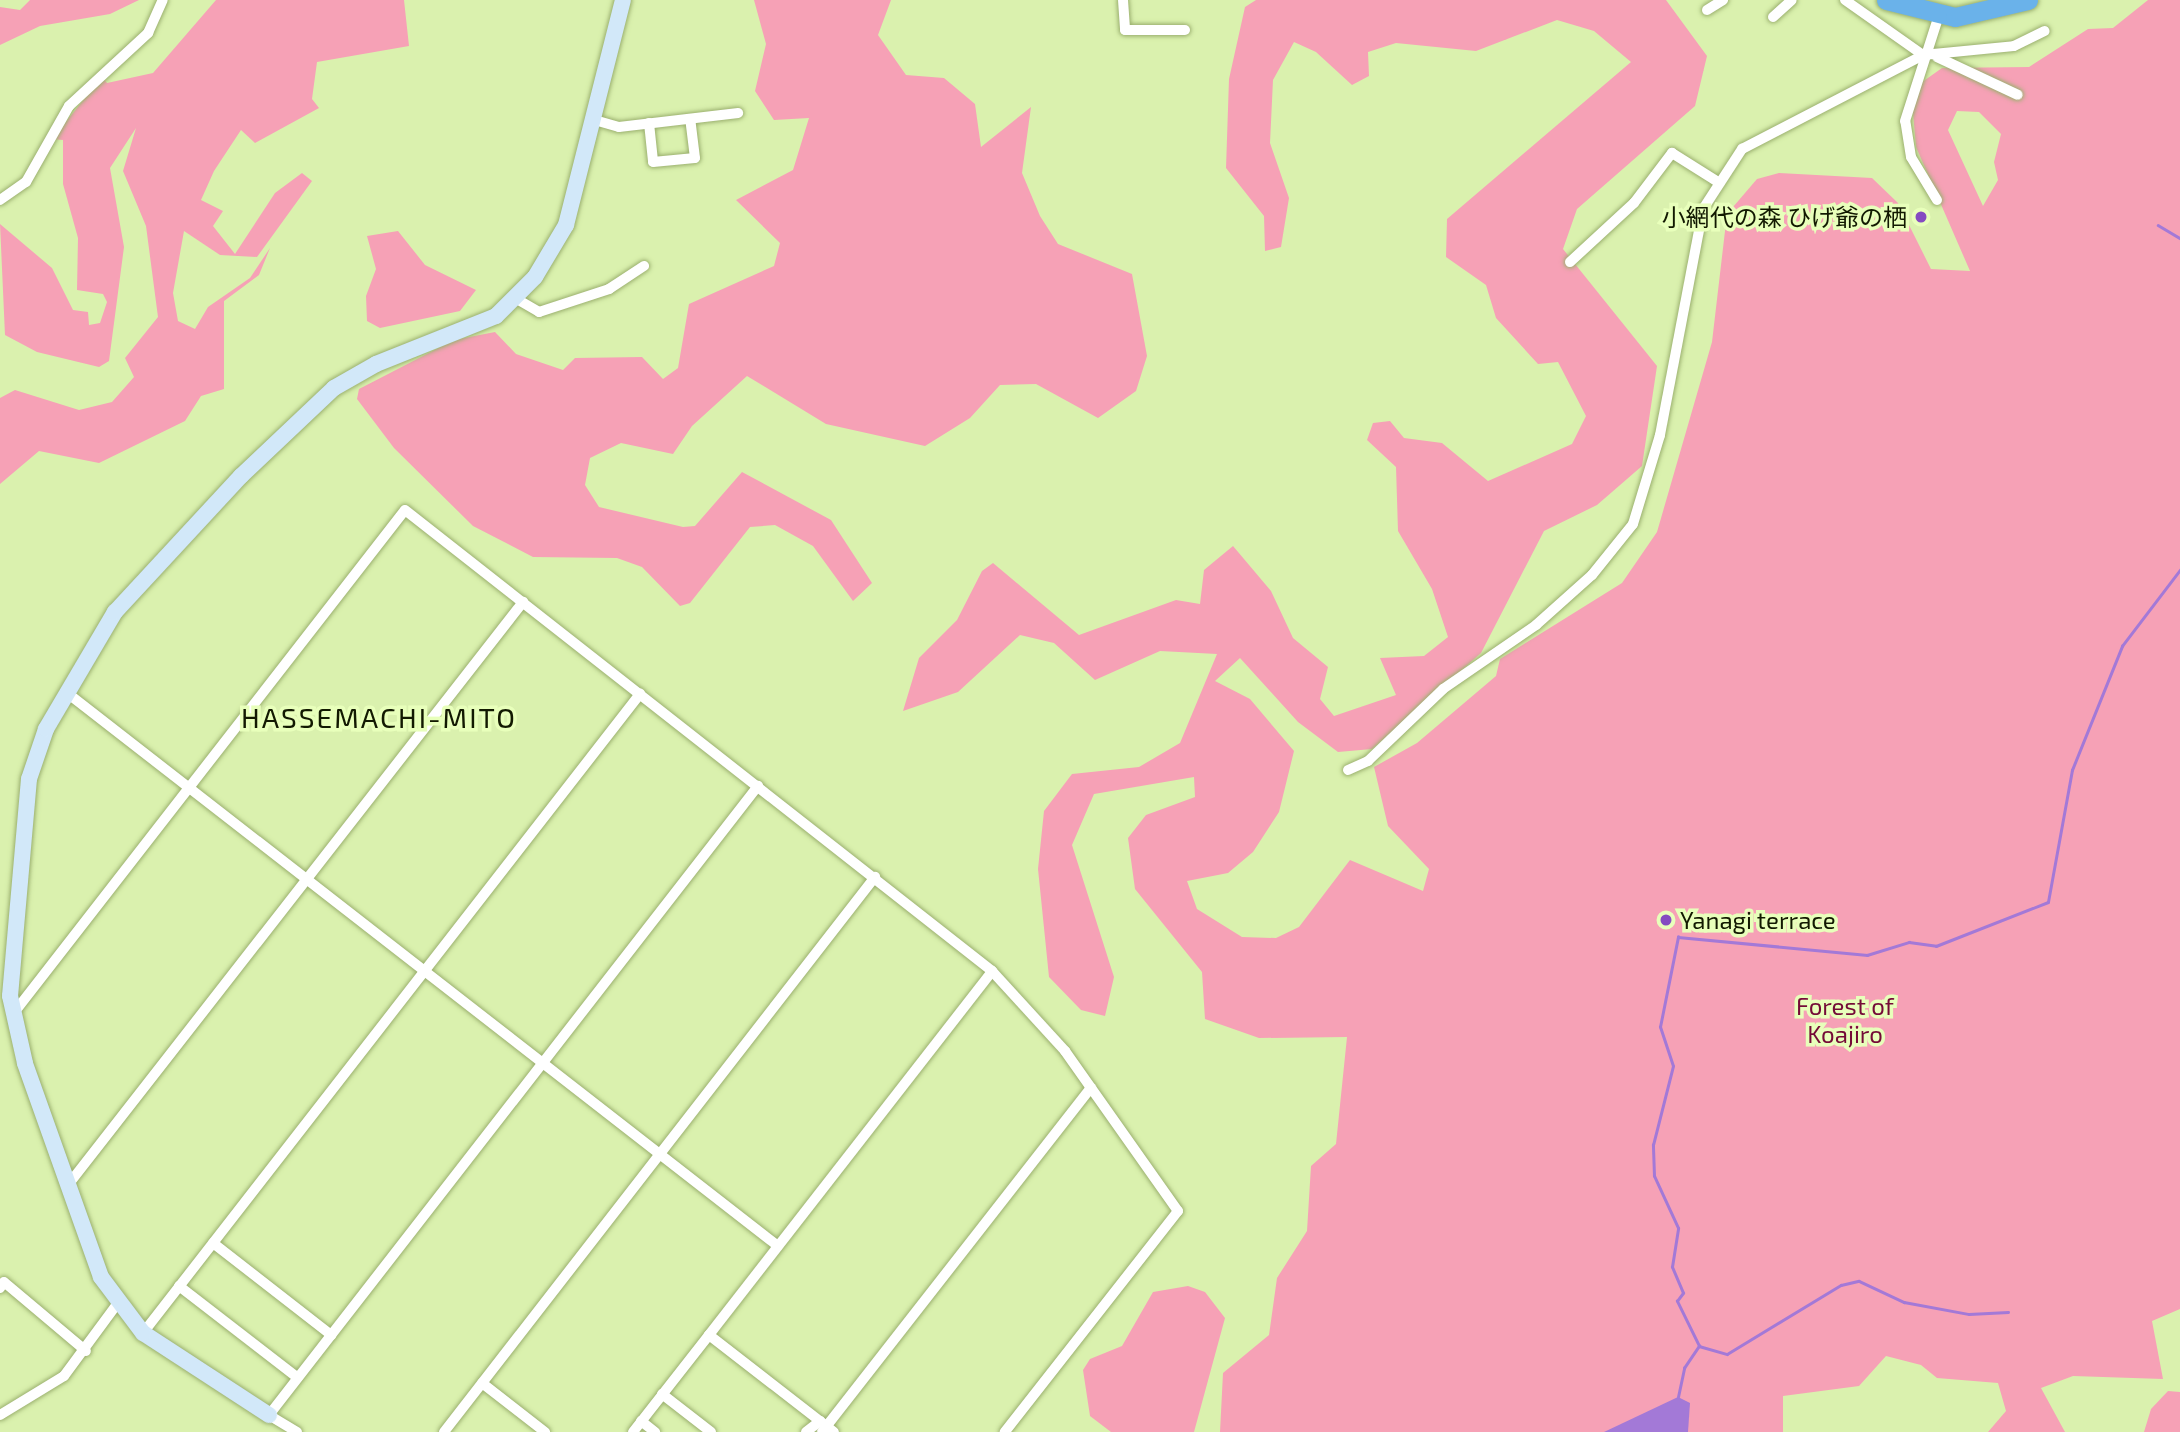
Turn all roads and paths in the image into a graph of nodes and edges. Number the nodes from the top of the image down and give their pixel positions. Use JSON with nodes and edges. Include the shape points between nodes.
{"nodes":[{"id":1,"x":163,"y":0,"type":"edge"},
{"id":2,"x":623,"y":0,"type":"edge"},
{"id":3,"x":1123,"y":0,"type":"edge"},
{"id":4,"x":1792,"y":0,"type":"edge"},
{"id":5,"x":1845,"y":0,"type":"edge"},
{"id":6,"x":1886,"y":0,"type":"edge"},
{"id":7,"x":2028,"y":0,"type":"edge"},
{"id":8,"x":1942,"y":7,"type":"edge"},
{"id":9,"x":1773,"y":17,"type":"dead end"},
{"id":10,"x":1185,"y":30,"type":"dead end"},
{"id":11,"x":2045,"y":31,"type":"dead end"},
{"id":12,"x":1925,"y":55,"type":"junction"},
{"id":13,"x":2018,"y":95,"type":"dead end"},
{"id":14,"x":738,"y":113,"type":"dead end"},
{"id":15,"x":591,"y":119,"type":"junction"},
{"id":16,"x":690,"y":120,"type":"junction"},
{"id":17,"x":649,"y":123,"type":"junction"},
{"id":18,"x":1718,"y":181,"type":"junction"},
{"id":19,"x":0,"y":200,"type":"edge"},
{"id":20,"x":1937,"y":200,"type":"dead end"},
{"id":21,"x":1570,"y":262,"type":"dead end"},
{"id":22,"x":645,"y":266,"type":"dead end"},
{"id":23,"x":515,"y":298,"type":"junction"},
{"id":24,"x":523,"y":602,"type":"junction"},
{"id":25,"x":66,"y":692,"type":"junction"},
{"id":26,"x":640,"y":694,"type":"junction"},
{"id":27,"x":1348,"y":770,"type":"dead end"},
{"id":28,"x":758,"y":786,"type":"junction"},
{"id":29,"x":189,"y":788,"type":"junction"},
{"id":30,"x":875,"y":877,"type":"junction"},
{"id":31,"x":307,"y":879,"type":"junction"},
{"id":32,"x":424,"y":971,"type":"junction"},
{"id":33,"x":992,"y":971,"type":"junction"},
{"id":34,"x":13,"y":1014,"type":"junction"},
{"id":35,"x":543,"y":1063,"type":"junction"},
{"id":36,"x":1091,"y":1088,"type":"junction"},
{"id":37,"x":660,"y":1154,"type":"junction"},
{"id":38,"x":68,"y":1185,"type":"junction"},
{"id":39,"x":213,"y":1243,"type":"junction"},
{"id":40,"x":778,"y":1246,"type":"junction"},
{"id":41,"x":179,"y":1286,"type":"junction"},
{"id":42,"x":0,"y":1288,"type":"edge"},
{"id":43,"x":117,"y":1304,"type":"junction"},
{"id":44,"x":143,"y":1333,"type":"junction"},
{"id":45,"x":331,"y":1335,"type":"junction"},
{"id":46,"x":709,"y":1335,"type":"junction"},
{"id":47,"x":86,"y":1351,"type":"junction"},
{"id":48,"x":298,"y":1378,"type":"junction"},
{"id":49,"x":482,"y":1383,"type":"junction"},
{"id":50,"x":662,"y":1394,"type":"junction"},
{"id":51,"x":0,"y":1415,"type":"edge"},
{"id":52,"x":269,"y":1415,"type":"junction"},
{"id":53,"x":641,"y":1421,"type":"junction"},
{"id":54,"x":826,"y":1428,"type":"edge"},
{"id":55,"x":297,"y":1432,"type":"edge"},
{"id":56,"x":444,"y":1432,"type":"edge"},
{"id":57,"x":545,"y":1432,"type":"edge"},
{"id":58,"x":633,"y":1432,"type":"edge"},
{"id":59,"x":655,"y":1432,"type":"edge"},
{"id":60,"x":711,"y":1432,"type":"edge"},
{"id":61,"x":806,"y":1432,"type":"edge"},
{"id":62,"x":1005,"y":1432,"type":"edge"}],
"edges":[{"from":1,"to":19,"type":"street","via":[[148,33],[69,106],[26,182]]},
{"from":2,"to":15,"type":"street"},
{"from":3,"to":10,"type":"street","via":[[1125,30]]},
{"from":4,"to":9,"type":"street"},
{"from":5,"to":12,"type":"street"},
{"from":6,"to":8,"type":"highway"},
{"from":7,"to":8,"type":"highway","via":[[1977,16]]},
{"from":8,"to":12,"type":"street"},
{"from":11,"to":12,"type":"street","via":[[2014,46]]},
{"from":12,"to":13,"type":"street","via":[[1964,66],[1987,85]]},
{"from":12,"to":18,"type":"street","via":[[1751,140]]},
{"from":12,"to":20,"type":"street","via":[[1907,105],[1906,139]]},
{"from":14,"to":16,"type":"street"},
{"from":15,"to":17,"type":"street","via":[[619,127]]},
{"from":15,"to":23,"type":"street","via":[[558,243]]},
{"from":16,"to":17,"type":"street"},
{"from":16,"to":17,"type":"street","via":[[695,158],[653,162]]},
{"from":18,"to":21,"type":"street","via":[[1672,153],[1634,203]]},
{"from":18,"to":27,"type":"street","via":[[1700,221],[1657,446],[1633,524],[1592,575],[1536,625],[1443,689],[1368,761]]},
{"from":22,"to":23,"type":"street","via":[[609,289],[539,312]]},
{"from":23,"to":25,"type":"street","via":[[476,327],[376,364],[314,403],[127,594]]},
{"from":24,"to":26,"type":"street"},
{"from":24,"to":29,"type":"street","via":[[405,510]]},
{"from":24,"to":31,"type":"street"},
{"from":25,"to":29,"type":"street"},
{"from":25,"to":34,"type":"street","via":[[29,779],[11,935]]},
{"from":26,"to":28,"type":"street"},
{"from":26,"to":32,"type":"street"},
{"from":28,"to":30,"type":"street"},
{"from":28,"to":35,"type":"street"},
{"from":29,"to":31,"type":"street"},
{"from":29,"to":34,"type":"street"},
{"from":30,"to":33,"type":"street"},
{"from":30,"to":37,"type":"street"},
{"from":31,"to":32,"type":"street"},
{"from":31,"to":38,"type":"street"},
{"from":32,"to":35,"type":"street"},
{"from":32,"to":39,"type":"street"},
{"from":33,"to":36,"type":"street"},
{"from":33,"to":40,"type":"street"},
{"from":34,"to":38,"type":"street"},
{"from":35,"to":37,"type":"street"},
{"from":35,"to":45,"type":"street"},
{"from":36,"to":54,"type":"street"},
{"from":36,"to":62,"type":"street","via":[[1178,1211]]},
{"from":37,"to":40,"type":"street"},
{"from":37,"to":49,"type":"street"},
{"from":38,"to":43,"type":"street"},
{"from":39,"to":41,"type":"street"},
{"from":39,"to":45,"type":"street"},
{"from":40,"to":46,"type":"street"},
{"from":41,"to":44,"type":"street"},
{"from":41,"to":48,"type":"street"},
{"from":42,"to":47,"type":"street","via":[[4,1282]]},
{"from":43,"to":44,"type":"street"},
{"from":43,"to":47,"type":"street"},
{"from":44,"to":52,"type":"street"},
{"from":45,"to":48,"type":"street"},
{"from":46,"to":50,"type":"street"},
{"from":46,"to":54,"type":"street"},
{"from":47,"to":51,"type":"street","via":[[45,1392]]},
{"from":48,"to":52,"type":"street"},
{"from":49,"to":56,"type":"street"},
{"from":49,"to":57,"type":"street"},
{"from":50,"to":53,"type":"street"},
{"from":50,"to":60,"type":"street"},
{"from":52,"to":55,"type":"street"},
{"from":53,"to":58,"type":"street"},
{"from":53,"to":59,"type":"street"},
{"from":54,"to":61,"type":"street"}]}
